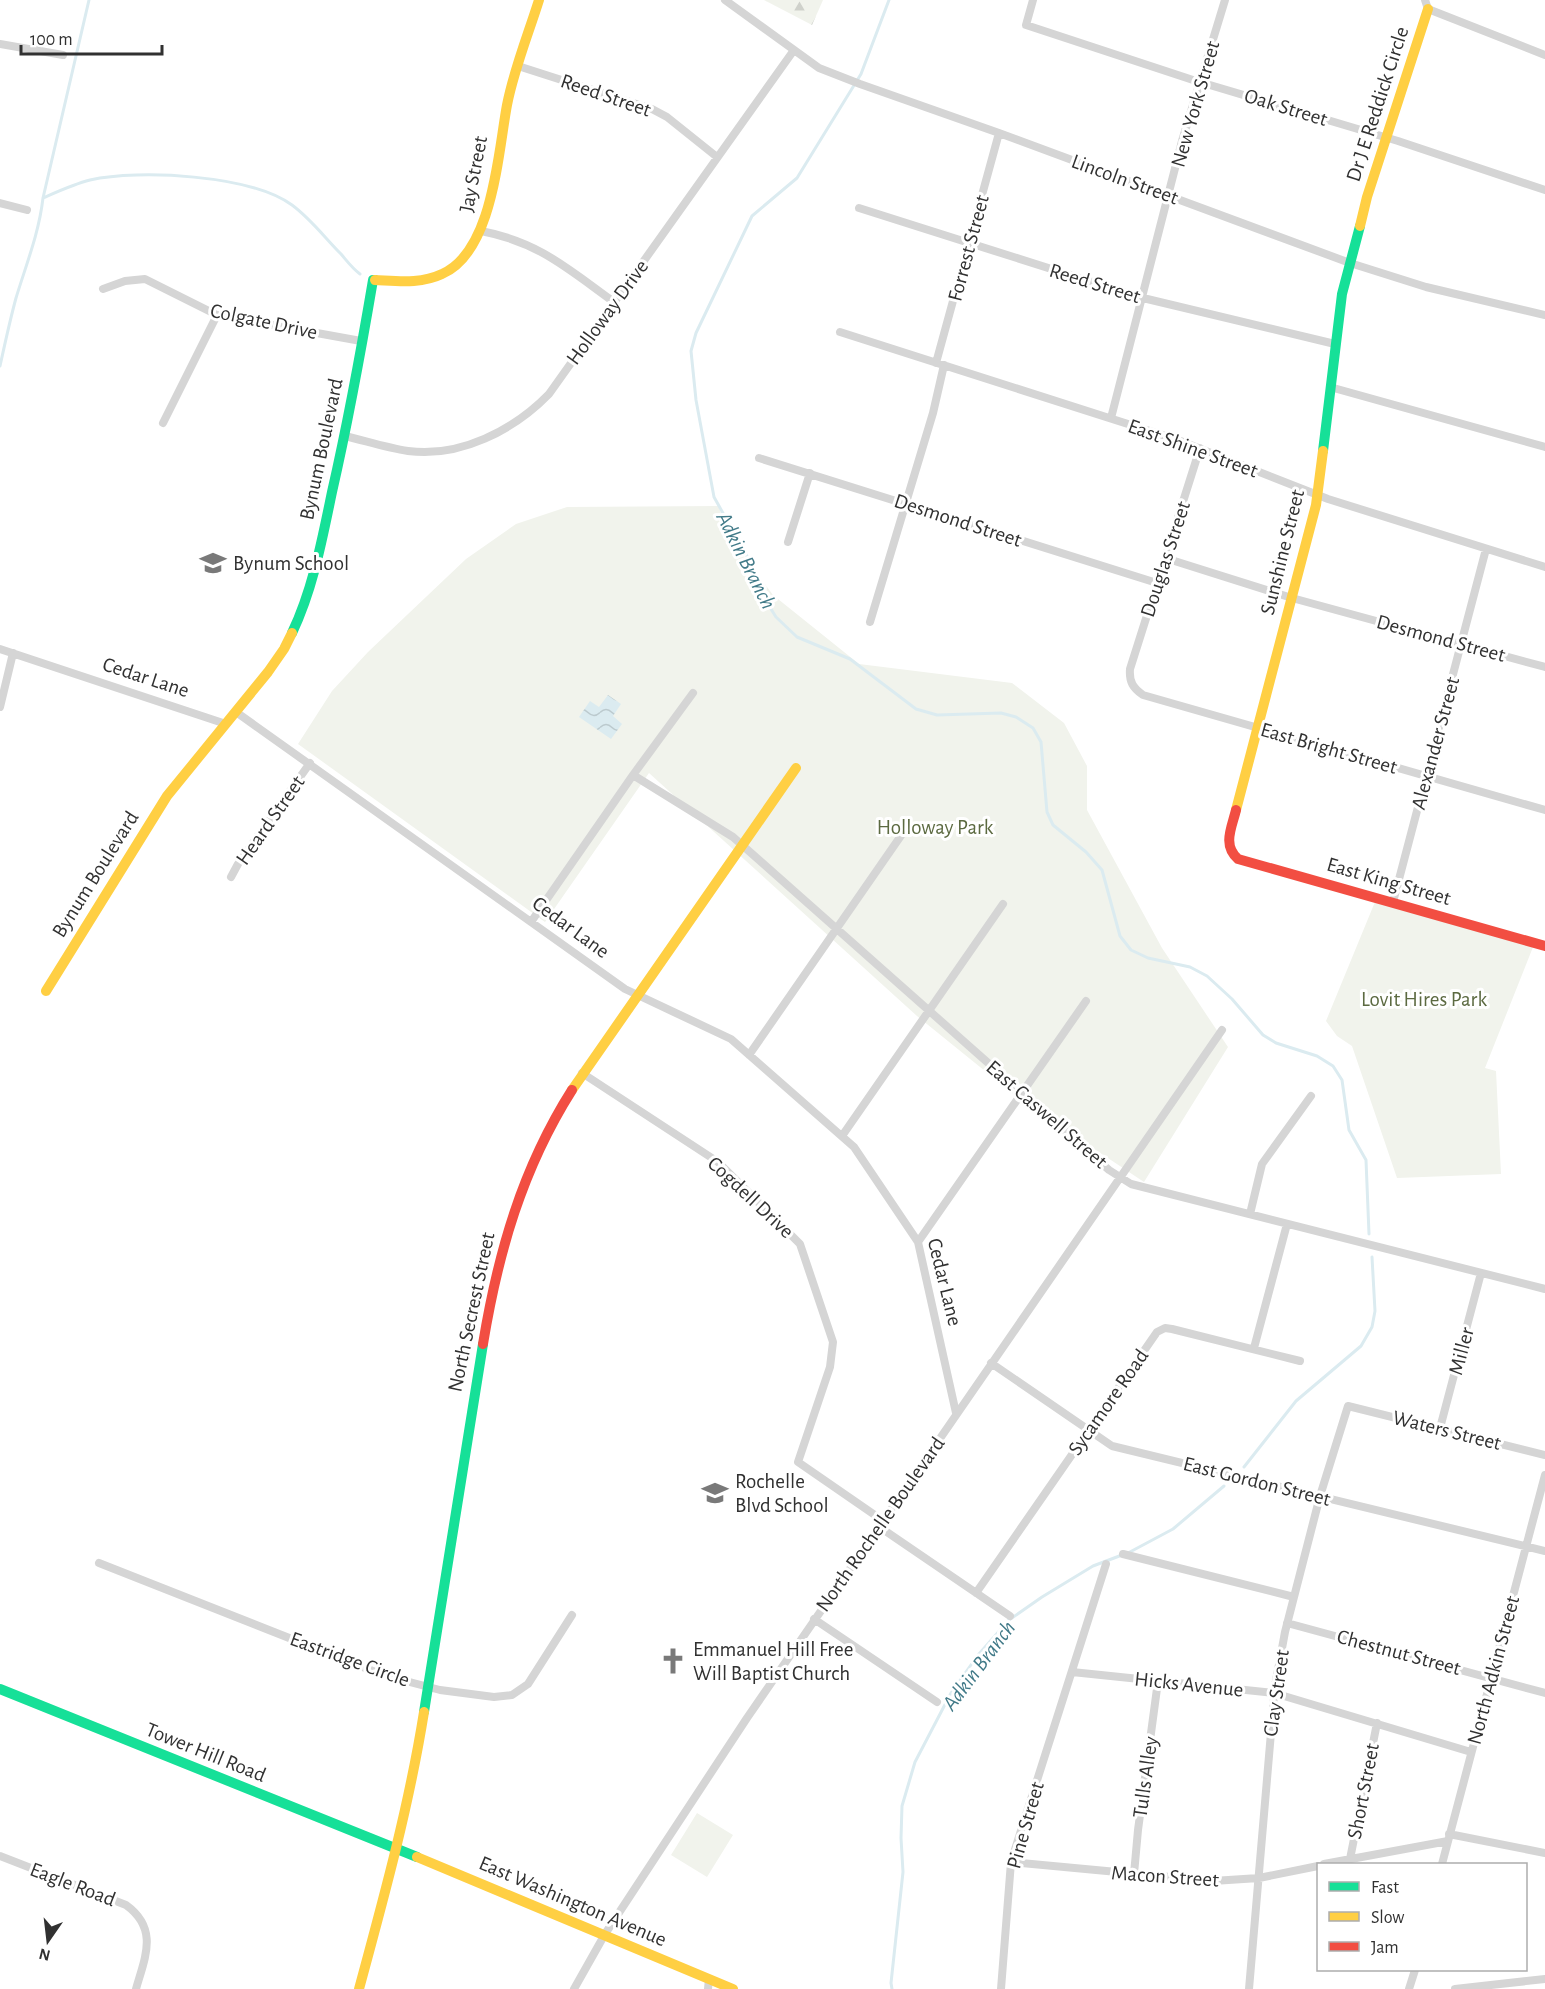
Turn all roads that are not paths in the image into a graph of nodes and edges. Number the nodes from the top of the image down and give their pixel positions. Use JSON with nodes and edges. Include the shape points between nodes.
{"nodes":[{"id":1,"x":539,"y":0,"type":"edge"},
{"id":2,"x":725,"y":0,"type":"edge"},
{"id":3,"x":1033,"y":0,"type":"edge"},
{"id":4,"x":1225,"y":0,"type":"edge"},
{"id":5,"x":1426,"y":4,"type":"edge"},
{"id":6,"x":0,"y":44,"type":"edge"},
{"id":7,"x":794,"y":50,"type":"junction"},
{"id":8,"x":63,"y":55,"type":"dead end"},
{"id":9,"x":1545,"y":55,"type":"edge"},
{"id":10,"x":518,"y":66,"type":"junction"},
{"id":11,"x":1200,"y":81,"type":"junction"},
{"id":12,"x":999,"y":133,"type":"junction"},
{"id":13,"x":1387,"y":138,"type":"junction"},
{"id":14,"x":717,"y":157,"type":"junction"},
{"id":15,"x":1545,"y":190,"type":"edge"},
{"id":16,"x":1169,"y":196,"type":"junction"},
{"id":17,"x":0,"y":203,"type":"edge"},
{"id":18,"x":859,"y":208,"type":"dead end"},
{"id":19,"x":27,"y":210,"type":"dead end"},
{"id":20,"x":481,"y":231,"type":"junction"},
{"id":21,"x":970,"y":243,"type":"junction"},
{"id":22,"x":1350,"y":263,"type":"junction"},
{"id":23,"x":373,"y":280,"type":"joint"},
{"id":24,"x":103,"y":289,"type":"dead end"},
{"id":25,"x":1143,"y":298,"type":"junction"},
{"id":26,"x":614,"y":302,"type":"junction"},
{"id":27,"x":217,"y":315,"type":"junction"},
{"id":28,"x":1545,"y":315,"type":"edge"},
{"id":29,"x":840,"y":332,"type":"dead end"},
{"id":30,"x":361,"y":341,"type":"junction"},
{"id":31,"x":1335,"y":344,"type":"junction"},
{"id":32,"x":940,"y":364,"type":"junction"},
{"id":33,"x":1330,"y":387,"type":"junction"},
{"id":34,"x":1111,"y":418,"type":"junction"},
{"id":35,"x":163,"y":423,"type":"dead end"},
{"id":36,"x":345,"y":436,"type":"junction"},
{"id":37,"x":1545,"y":447,"type":"edge"},
{"id":38,"x":1200,"y":448,"type":"junction"},
{"id":39,"x":759,"y":458,"type":"dead end"},
{"id":40,"x":810,"y":473,"type":"junction"},
{"id":41,"x":1317,"y":494,"type":"junction"},
{"id":42,"x":907,"y":504,"type":"junction"},
{"id":43,"x":788,"y":542,"type":"dead end"},
{"id":44,"x":1486,"y":549,"type":"junction"},
{"id":45,"x":1165,"y":558,"type":"junction"},
{"id":46,"x":1545,"y":567,"type":"edge"},
{"id":47,"x":1157,"y":583,"type":"junction"},
{"id":48,"x":1292,"y":598,"type":"junction"},
{"id":49,"x":870,"y":622,"type":"dead end"},
{"id":50,"x":1462,"y":644,"type":"junction"},
{"id":51,"x":0,"y":649,"type":"edge"},
{"id":52,"x":13,"y":653,"type":"junction"},
{"id":53,"x":1545,"y":667,"type":"edge"},
{"id":54,"x":1130,"y":669,"type":"joint"},
{"id":55,"x":693,"y":693,"type":"dead end"},
{"id":56,"x":0,"y":707,"type":"edge"},
{"id":57,"x":236,"y":712,"type":"junction"},
{"id":58,"x":226,"y":724,"type":"junction"},
{"id":59,"x":1257,"y":727,"type":"junction"},
{"id":60,"x":310,"y":763,"type":"junction"},
{"id":61,"x":796,"y":768,"type":"dead end"},
{"id":62,"x":633,"y":775,"type":"junction"},
{"id":63,"x":1426,"y":776,"type":"junction"},
{"id":64,"x":1545,"y":810,"type":"edge"},
{"id":65,"x":907,"y":827,"type":"dead end"},
{"id":66,"x":742,"y":844,"type":"junction"},
{"id":67,"x":1228,"y":846,"type":"joint"},
{"id":68,"x":231,"y":877,"type":"dead end"},
{"id":69,"x":1393,"y":902,"type":"junction"},
{"id":70,"x":1003,"y":904,"type":"dead end"},
{"id":71,"x":531,"y":922,"type":"junction"},
{"id":72,"x":836,"y":927,"type":"junction"},
{"id":73,"x":1545,"y":946,"type":"edge"},
{"id":74,"x":46,"y":991,"type":"dead end"},
{"id":75,"x":637,"y":994,"type":"junction"},
{"id":76,"x":1086,"y":1001,"type":"dead end"},
{"id":77,"x":929,"y":1011,"type":"junction"},
{"id":78,"x":1222,"y":1030,"type":"dead end"},
{"id":79,"x":749,"y":1054,"type":"junction"},
{"id":80,"x":582,"y":1073,"type":"junction"},
{"id":81,"x":1023,"y":1093,"type":"junction"},
{"id":82,"x":1311,"y":1096,"type":"dead end"},
{"id":83,"x":842,"y":1136,"type":"junction"},
{"id":84,"x":1120,"y":1177,"type":"junction"},
{"id":85,"x":1250,"y":1214,"type":"junction"},
{"id":86,"x":1287,"y":1224,"type":"junction"},
{"id":87,"x":918,"y":1242,"type":"junction"},
{"id":88,"x":1481,"y":1273,"type":"junction"},
{"id":89,"x":1545,"y":1289,"type":"edge"},
{"id":90,"x":1254,"y":1348,"type":"junction"},
{"id":91,"x":1300,"y":1361,"type":"dead end"},
{"id":92,"x":991,"y":1363,"type":"junction"},
{"id":93,"x":1348,"y":1406,"type":"joint"},
{"id":94,"x":957,"y":1413,"type":"junction"},
{"id":95,"x":1440,"y":1428,"type":"junction"},
{"id":96,"x":1088,"y":1430,"type":"junction"},
{"id":97,"x":1545,"y":1455,"type":"edge"},
{"id":98,"x":1545,"y":1476,"type":"edge"},
{"id":99,"x":1320,"y":1496,"type":"junction"},
{"id":100,"x":880,"y":1523,"type":"junction"},
{"id":101,"x":1526,"y":1547,"type":"junction"},
{"id":102,"x":1545,"y":1551,"type":"edge"},
{"id":103,"x":1123,"y":1554,"type":"dead end"},
{"id":104,"x":99,"y":1563,"type":"dead end"},
{"id":105,"x":1107,"y":1564,"type":"dead end"},
{"id":106,"x":976,"y":1593,"type":"junction"},
{"id":107,"x":1294,"y":1597,"type":"junction"},
{"id":108,"x":572,"y":1615,"type":"dead end"},
{"id":109,"x":1011,"y":1617,"type":"dead end"},
{"id":110,"x":814,"y":1620,"type":"junction"},
{"id":111,"x":1287,"y":1623,"type":"junction"},
{"id":112,"x":1072,"y":1672,"type":"junction"},
{"id":113,"x":1491,"y":1677,"type":"junction"},
{"id":114,"x":1158,"y":1681,"type":"junction"},
{"id":115,"x":427,"y":1686,"type":"junction"},
{"id":116,"x":0,"y":1689,"type":"edge"},
{"id":117,"x":1545,"y":1692,"type":"edge"},
{"id":118,"x":1274,"y":1693,"type":"junction"},
{"id":119,"x":937,"y":1702,"type":"dead end"},
{"id":120,"x":1377,"y":1723,"type":"junction"},
{"id":121,"x":1471,"y":1752,"type":"junction"},
{"id":122,"x":1449,"y":1837,"type":"junction"},
{"id":123,"x":397,"y":1850,"type":"junction"},
{"id":124,"x":1545,"y":1853,"type":"edge"},
{"id":125,"x":0,"y":1856,"type":"edge"},
{"id":126,"x":1350,"y":1859,"type":"junction"},
{"id":127,"x":1011,"y":1862,"type":"junction"},
{"id":128,"x":1329,"y":1863,"type":"edge"},
{"id":129,"x":1442,"y":1863,"type":"edge"},
{"id":130,"x":1317,"y":1866,"type":"edge"},
{"id":131,"x":1134,"y":1874,"type":"junction"},
{"id":132,"x":1258,"y":1878,"type":"junction"},
{"id":133,"x":605,"y":1934,"type":"junction"},
{"id":134,"x":1415,"y":1971,"type":"edge"},
{"id":135,"x":1545,"y":1978,"type":"edge"},
{"id":136,"x":708,"y":1984,"type":"edge"},
{"id":137,"x":136,"y":1989,"type":"edge"},
{"id":138,"x":359,"y":1989,"type":"edge"},
{"id":139,"x":574,"y":1989,"type":"edge"},
{"id":140,"x":734,"y":1989,"type":"edge"},
{"id":141,"x":1001,"y":1989,"type":"edge"},
{"id":142,"x":1249,"y":1989,"type":"edge"},
{"id":143,"x":1409,"y":1989,"type":"edge"},
{"id":144,"x":1455,"y":1989,"type":"edge"}],
"edges":[{"from":1,"to":10,"type":"street","name":"Jay Street"},
{"from":2,"to":7,"type":"street","name":"Lincoln Street"},
{"from":3,"to":11,"type":"street","name":"Oak Street","via":[[1026,25]]},
{"from":4,"to":11,"type":"street","name":"New York Street"},
{"from":5,"to":9,"type":"street","name":"Dr J E Reddick Circle"},
{"from":5,"to":13,"type":"street","name":"Dr J E Reddick Circle"},
{"from":6,"to":8,"type":"street"},
{"from":7,"to":12,"type":"street","name":"Lincoln Street","via":[[819,68]]},
{"from":7,"to":14,"type":"street","name":"Holloway Drive"},
{"from":10,"to":14,"type":"street","name":"Reed Street","via":[[652,109]]},
{"from":10,"to":20,"type":"street","name":"Jay Street"},
{"from":11,"to":13,"type":"street","name":"Oak Street"},
{"from":11,"to":16,"type":"street","name":"New York Street"},
{"from":12,"to":16,"type":"street","name":"Lincoln Street"},
{"from":12,"to":21,"type":"street","name":"Forrest Street"},
{"from":13,"to":15,"type":"street","name":"Oak Street"},
{"from":13,"to":22,"type":"street","name":"Dr J E Reddick Circle"},
{"from":14,"to":26,"type":"street","name":"Holloway Drive"},
{"from":16,"to":22,"type":"street","name":"Lincoln Street"},
{"from":16,"to":25,"type":"street","name":"New York Street"},
{"from":17,"to":19,"type":"street"},
{"from":18,"to":21,"type":"street","name":"Reed Street"},
{"from":20,"to":23,"type":"street","name":"Jay Street","via":[[463,259],[435,277],[411,284]]},
{"from":20,"to":26,"type":"street","via":[[536,248]]},
{"from":21,"to":25,"type":"street","name":"Reed Street"},
{"from":21,"to":32,"type":"street","name":"Forrest Street"},
{"from":22,"to":28,"type":"street","name":"Lincoln Street","via":[[1434,289]]},
{"from":22,"to":31,"type":"street","name":"Sunshine Street"},
{"from":23,"to":30,"type":"street","name":"Bynum Boulevard"},
{"from":24,"to":27,"type":"street","name":"Colgate Drive","via":[[145,279]]},
{"from":25,"to":31,"type":"street","name":"Reed Street"},
{"from":25,"to":34,"type":"street","name":"New York Street"},
{"from":26,"to":36,"type":"street","name":"Holloway Drive","via":[[549,394],[515,423],[495,434],[453,448],[419,451]]},
{"from":27,"to":30,"type":"street","name":"Colgate Drive"},
{"from":27,"to":35,"type":"street"},
{"from":29,"to":32,"type":"street","name":"East Shine Street"},
{"from":30,"to":36,"type":"street","name":"Bynum Boulevard"},
{"from":31,"to":33,"type":"street","name":"Sunshine Street"},
{"from":32,"to":34,"type":"street","name":"East Shine Street"},
{"from":32,"to":42,"type":"street","name":"Forrest Street","via":[[933,413]]},
{"from":33,"to":37,"type":"street"},
{"from":33,"to":41,"type":"street","name":"Sunshine Street"},
{"from":34,"to":38,"type":"street","name":"East Shine Street"},
{"from":36,"to":57,"type":"street","name":"Bynum Boulevard","via":[[303,607],[284,648]]},
{"from":38,"to":41,"type":"street","name":"East Shine Street"},
{"from":38,"to":45,"type":"street","name":"Douglas Street"},
{"from":39,"to":40,"type":"street","name":"Desmond Street"},
{"from":40,"to":42,"type":"street","name":"Desmond Street"},
{"from":40,"to":43,"type":"street"},
{"from":41,"to":44,"type":"street","name":"East Shine Street"},
{"from":41,"to":48,"type":"street","name":"Sunshine Street"},
{"from":42,"to":47,"type":"street","name":"Desmond Street"},
{"from":42,"to":49,"type":"street","name":"Forrest Street"},
{"from":44,"to":46,"type":"street","name":"East Shine Street"},
{"from":44,"to":50,"type":"street","name":"Alexander Street"},
{"from":45,"to":47,"type":"street","name":"Douglas Street"},
{"from":45,"to":48,"type":"street","name":"Desmond Street"},
{"from":47,"to":54,"type":"street","name":"Douglas Street"},
{"from":48,"to":50,"type":"street","name":"Desmond Street"},
{"from":48,"to":59,"type":"street","name":"Sunshine Street"},
{"from":50,"to":53,"type":"street","name":"Desmond Street"},
{"from":50,"to":63,"type":"street","name":"Alexander Street"},
{"from":51,"to":52,"type":"street","name":"Cedar Lane"},
{"from":52,"to":56,"type":"street"},
{"from":52,"to":58,"type":"street","name":"Cedar Lane"},
{"from":54,"to":59,"type":"street","name":"East Bright Street","via":[[1129,678],[1143,695]]},
{"from":55,"to":62,"type":"street"},
{"from":57,"to":58,"type":"street"},
{"from":57,"to":60,"type":"street","name":"Cedar Lane"},
{"from":58,"to":74,"type":"street","name":"Bynum Boulevard","via":[[167,796]]},
{"from":59,"to":63,"type":"street","name":"East Bright Street"},
{"from":59,"to":67,"type":"street","name":"Sunshine Street"},
{"from":60,"to":68,"type":"street","name":"Heard Street"},
{"from":60,"to":71,"type":"street","name":"Cedar Lane"},
{"from":61,"to":66,"type":"street","name":"North Secrest Street"},
{"from":62,"to":66,"type":"street","name":"East Caswell Street"},
{"from":62,"to":71,"type":"street"},
{"from":63,"to":64,"type":"street","name":"East Bright Street"},
{"from":63,"to":69,"type":"street","name":"Alexander Street"},
{"from":65,"to":72,"type":"street"},
{"from":66,"to":72,"type":"street","name":"East Caswell Street"},
{"from":66,"to":75,"type":"street","name":"North Secrest Street"},
{"from":67,"to":69,"type":"street","name":"East King Street","via":[[1238,859]]},
{"from":69,"to":73,"type":"street","name":"East King Street"},
{"from":70,"to":77,"type":"street"},
{"from":71,"to":75,"type":"street","name":"Cedar Lane"},
{"from":72,"to":77,"type":"street","name":"East Caswell Street"},
{"from":72,"to":79,"type":"street"},
{"from":75,"to":79,"type":"street","name":"Cedar Lane","via":[[732,1039]]},
{"from":75,"to":80,"type":"street","name":"North Secrest Street"},
{"from":76,"to":81,"type":"street"},
{"from":77,"to":81,"type":"street","name":"East Caswell Street"},
{"from":77,"to":83,"type":"street"},
{"from":78,"to":84,"type":"street","name":"North Rochelle Boulevard"},
{"from":79,"to":83,"type":"street","name":"Cedar Lane"},
{"from":80,"to":100,"type":"street","name":"Cogdell Drive","via":[[718,1162],[800,1244],[833,1342],[830,1367],[798,1462]]},
{"from":80,"to":115,"type":"street","name":"North Secrest Street","via":[[533,1160],[492,1288]]},
{"from":81,"to":84,"type":"street","name":"East Caswell Street"},
{"from":81,"to":87,"type":"street"},
{"from":82,"to":85,"type":"street","via":[[1262,1164]]},
{"from":83,"to":87,"type":"street","name":"Cedar Lane","via":[[854,1147]]},
{"from":84,"to":85,"type":"street","name":"East Caswell Street","via":[[1131,1184]]},
{"from":84,"to":92,"type":"street","name":"North Rochelle Boulevard"},
{"from":85,"to":86,"type":"street","name":"East Caswell Street"},
{"from":86,"to":88,"type":"street","name":"East Caswell Street"},
{"from":86,"to":90,"type":"street"},
{"from":87,"to":94,"type":"street","name":"Cedar Lane"},
{"from":88,"to":89,"type":"street","name":"East Caswell Street"},
{"from":88,"to":95,"type":"street","name":"Miller"},
{"from":90,"to":91,"type":"street","name":"Sycamore Road"},
{"from":90,"to":96,"type":"street","name":"Sycamore Road","via":[[1165,1328],[1157,1332]]},
{"from":92,"to":94,"type":"street","name":"North Rochelle Boulevard"},
{"from":92,"to":96,"type":"street","name":"East Gordon Street"},
{"from":93,"to":95,"type":"street","name":"Waters Street"},
{"from":93,"to":99,"type":"street","name":"Clay Street"},
{"from":94,"to":100,"type":"street","name":"North Rochelle Boulevard"},
{"from":95,"to":97,"type":"street","name":"Waters Street"},
{"from":96,"to":99,"type":"street","name":"East Gordon Street","via":[[1112,1446]]},
{"from":96,"to":106,"type":"street","name":"Sycamore Road"},
{"from":98,"to":101,"type":"street","name":"North Adkin Street"},
{"from":99,"to":101,"type":"street","name":"East Gordon Street"},
{"from":99,"to":107,"type":"street","name":"Clay Street"},
{"from":100,"to":106,"type":"street"},
{"from":100,"to":110,"type":"street","name":"North Rochelle Boulevard"},
{"from":101,"to":102,"type":"street","name":"East Gordon Street"},
{"from":101,"to":113,"type":"street","name":"North Adkin Street"},
{"from":103,"to":107,"type":"street"},
{"from":104,"to":115,"type":"street","name":"Eastridge Circle","via":[[383,1675]]},
{"from":105,"to":112,"type":"street"},
{"from":106,"to":109,"type":"street"},
{"from":107,"to":111,"type":"street","name":"Clay Street"},
{"from":108,"to":115,"type":"street","name":"Eastridge Circle","via":[[528,1684],[512,1695],[494,1697]]},
{"from":110,"to":119,"type":"street"},
{"from":110,"to":133,"type":"street","name":"North Rochelle Boulevard"},
{"from":111,"to":113,"type":"street","name":"Chestnut Street"},
{"from":111,"to":118,"type":"street","name":"Clay Street"},
{"from":112,"to":114,"type":"street","name":"Hicks Avenue"},
{"from":112,"to":127,"type":"street","name":"Pine Street"},
{"from":113,"to":117,"type":"street","name":"Chestnut Street"},
{"from":113,"to":121,"type":"street","name":"North Adkin Street"},
{"from":114,"to":118,"type":"street","name":"Hicks Avenue"},
{"from":114,"to":131,"type":"street","name":"Tulls Alley"},
{"from":115,"to":123,"type":"street","name":"North Secrest Street"},
{"from":116,"to":123,"type":"street","name":"Tower Hill Road"},
{"from":118,"to":120,"type":"street","name":"Hicks Avenue"},
{"from":118,"to":132,"type":"street","name":"Clay Street"},
{"from":120,"to":121,"type":"street","name":"Hicks Avenue"},
{"from":120,"to":126,"type":"street","name":"Short Street"},
{"from":121,"to":122,"type":"street","name":"North Adkin Street"},
{"from":122,"to":124,"type":"street"},
{"from":122,"to":126,"type":"street"},
{"from":122,"to":129,"type":"street","name":"North Adkin Street"},
{"from":123,"to":133,"type":"street","name":"East Washington Avenue"},
{"from":123,"to":138,"type":"street","name":"North Secrest Street"},
{"from":125,"to":137,"type":"street","name":"Eagle Road","via":[[133,1910],[143,1923],[147,1939]]},
{"from":126,"to":128,"type":"street"},
{"from":127,"to":131,"type":"street","name":"Macon Street"},
{"from":127,"to":141,"type":"street","name":"Pine Street"},
{"from":130,"to":132,"type":"street","name":"Macon Street"},
{"from":131,"to":132,"type":"street","name":"Macon Street","via":[[1213,1881]]},
{"from":132,"to":142,"type":"street","name":"Clay Street"},
{"from":133,"to":136,"type":"street","name":"East Washington Avenue"},
{"from":133,"to":139,"type":"street","name":"North Rochelle Boulevard"},
{"from":134,"to":143,"type":"street"},
{"from":135,"to":144,"type":"street"},
{"from":136,"to":140,"type":"street","name":"East Washington Avenue"}]}
